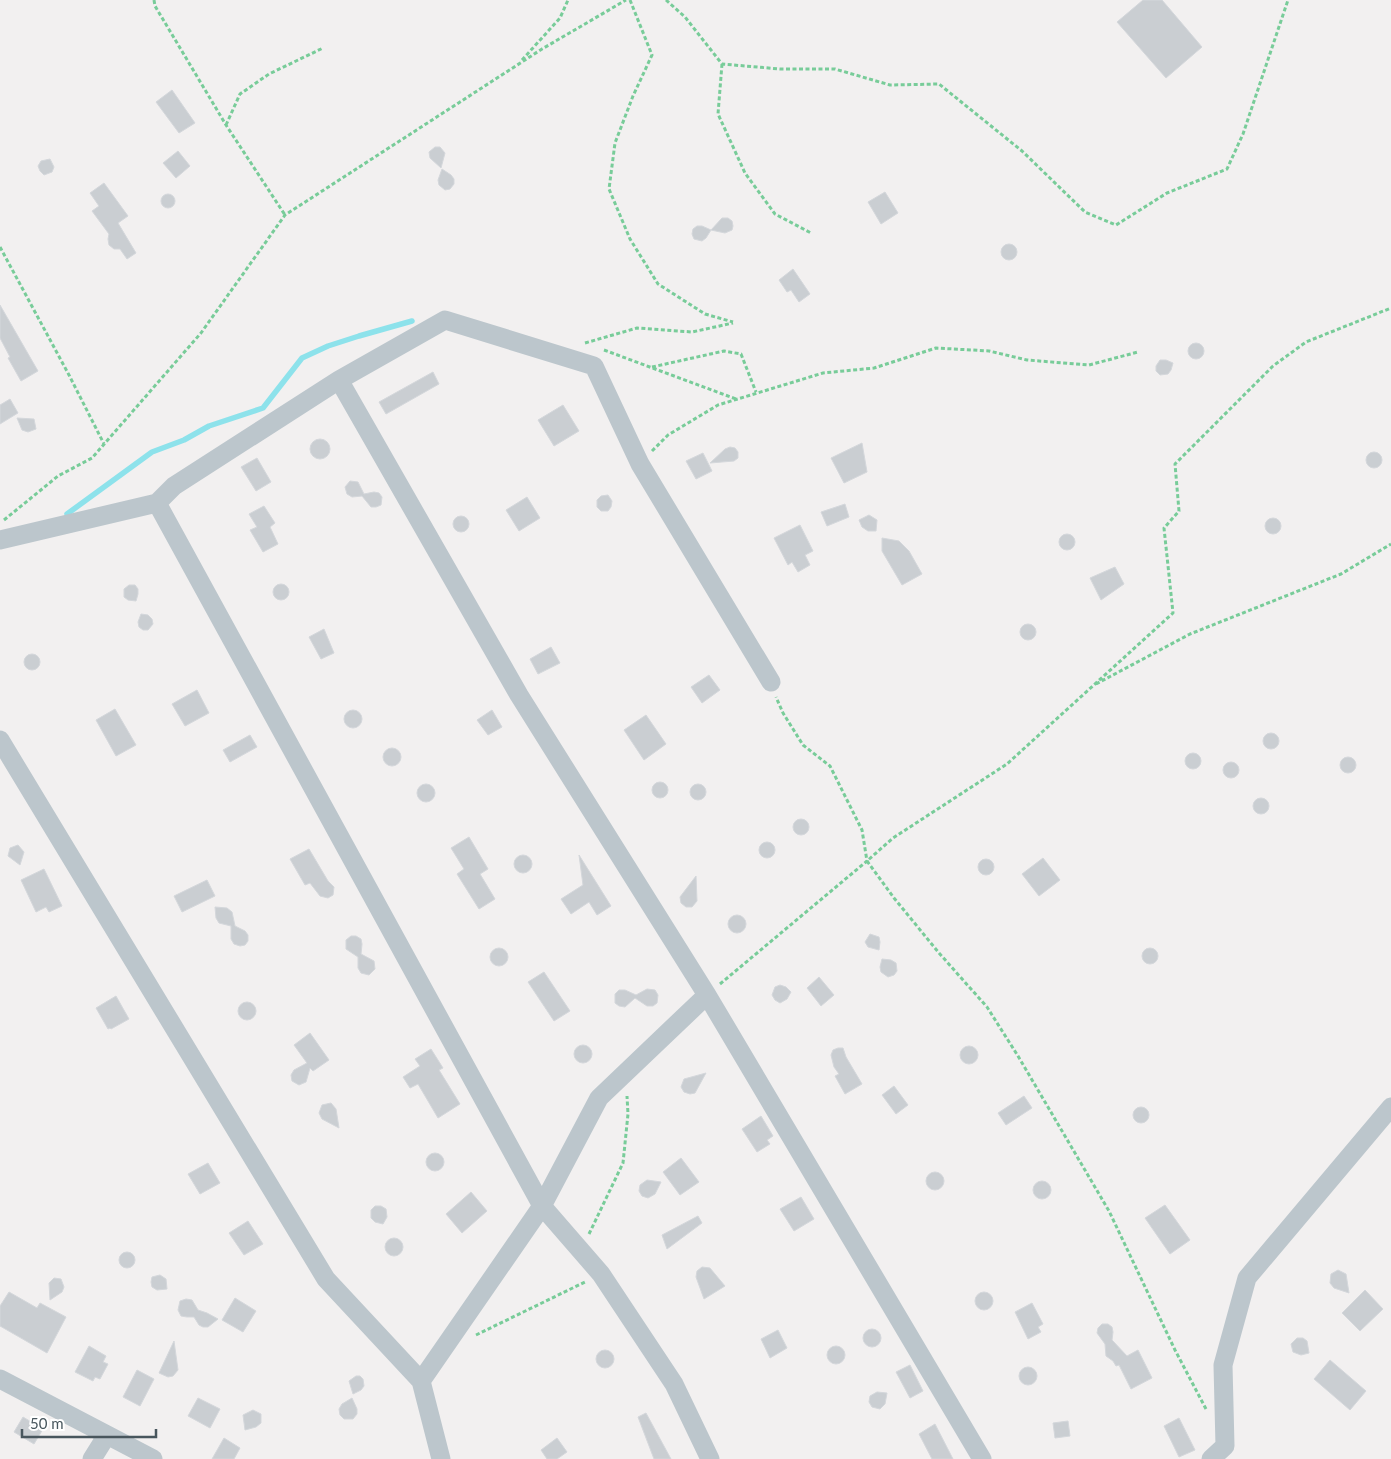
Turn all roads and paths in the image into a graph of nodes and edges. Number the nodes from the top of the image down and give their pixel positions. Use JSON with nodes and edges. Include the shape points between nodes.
{"nodes":[{"id":1,"x":154,"y":0,"type":"edge"},
{"id":2,"x":568,"y":0,"type":"edge"},
{"id":3,"x":626,"y":0,"type":"edge"},
{"id":4,"x":630,"y":0,"type":"edge"},
{"id":5,"x":666,"y":0,"type":"edge"},
{"id":6,"x":1288,"y":0,"type":"edge"},
{"id":7,"x":323,"y":48,"type":"dead end"},
{"id":8,"x":519,"y":64,"type":"junction"},
{"id":9,"x":722,"y":64,"type":"junction"},
{"id":10,"x":226,"y":126,"type":"junction"},
{"id":11,"x":285,"y":215,"type":"junction"},
{"id":12,"x":810,"y":233,"type":"dead end"},
{"id":13,"x":0,"y":247,"type":"edge"},
{"id":14,"x":1391,"y":308,"type":"edge"},
{"id":15,"x":578,"y":341,"type":"dead end"},
{"id":16,"x":587,"y":344,"type":"junction"},
{"id":17,"x":1138,"y":352,"type":"dead end"},
{"id":18,"x":651,"y":367,"type":"junction"},
{"id":19,"x":339,"y":380,"type":"junction"},
{"id":20,"x":756,"y":392,"type":"junction"},
{"id":21,"x":737,"y":399,"type":"junction"},
{"id":22,"x":104,"y":444,"type":"junction"},
{"id":23,"x":640,"y":464,"type":"junction"},
{"id":24,"x":157,"y":503,"type":"junction"},
{"id":25,"x":0,"y":523,"type":"edge"},
{"id":26,"x":0,"y":540,"type":"edge"},
{"id":27,"x":1391,"y":544,"type":"edge"},
{"id":28,"x":770,"y":682,"type":"joint"},
{"id":29,"x":1092,"y":687,"type":"junction"},
{"id":30,"x":0,"y":740,"type":"edge"},
{"id":31,"x":867,"y":860,"type":"junction"},
{"id":32,"x":707,"y":995,"type":"junction"},
{"id":33,"x":626,"y":1072,"type":"junction"},
{"id":34,"x":1391,"y":1107,"type":"edge"},
{"id":35,"x":542,"y":1206,"type":"junction"},
{"id":36,"x":581,"y":1250,"type":"junction"},
{"id":37,"x":601,"y":1274,"type":"junction"},
{"id":38,"x":468,"y":1339,"type":"dead end"},
{"id":39,"x":0,"y":1379,"type":"edge"},
{"id":40,"x":421,"y":1381,"type":"junction"},
{"id":41,"x":1207,"y":1411,"type":"dead end"},
{"id":42,"x":107,"y":1435,"type":"junction"},
{"id":43,"x":92,"y":1459,"type":"edge"},
{"id":44,"x":152,"y":1459,"type":"edge"},
{"id":45,"x":441,"y":1459,"type":"edge"},
{"id":46,"x":710,"y":1459,"type":"edge"},
{"id":47,"x":982,"y":1459,"type":"edge"},
{"id":48,"x":1211,"y":1459,"type":"edge"}],
"edges":[{"from":1,"to":10,"type":"path"},
{"from":2,"to":8,"type":"path","via":[[560,18]]},
{"from":3,"to":8,"type":"path"},
{"from":4,"to":16,"type":"path","via":[[652,55],[615,142],[610,189],[630,239],[658,284],[705,314],[733,322],[692,332],[636,328]]},
{"from":5,"to":9,"type":"path","via":[[685,17]]},
{"from":6,"to":9,"type":"path","via":[[1243,134],[1227,169],[1167,193],[1116,225],[1085,212],[1022,151],[939,84],[890,85],[835,69]]},
{"from":7,"to":10,"type":"path","via":[[269,74],[240,94]]},
{"from":8,"to":11,"type":"path"},
{"from":9,"to":12,"type":"path","via":[[718,114],[745,173],[775,214]]},
{"from":10,"to":11,"type":"path"},
{"from":11,"to":22,"type":"path","via":[[200,333]]},
{"from":13,"to":22,"type":"path"},
{"from":14,"to":29,"type":"path","via":[[1306,342],[1273,366],[1175,464],[1179,512],[1164,528],[1173,613]]},
{"from":15,"to":16,"type":"path"},
{"from":16,"to":18,"type":"path"},
{"from":17,"to":20,"type":"path","via":[[1089,365],[1027,360],[989,351],[936,348],[874,368],[823,373]]},
{"from":18,"to":20,"type":"path","via":[[724,351],[741,354]]},
{"from":18,"to":21,"type":"path"},
{"from":19,"to":23,"type":"street","via":[[444,320],[594,366]]},
{"from":19,"to":24,"type":"street","via":[[174,486]]},
{"from":19,"to":32,"type":"street","via":[[519,695]]},
{"from":20,"to":21,"type":"path"},
{"from":21,"to":23,"type":"path","via":[[718,405],[668,434]]},
{"from":22,"to":25,"type":"path","via":[[92,458],[58,476]]},
{"from":23,"to":28,"type":"street"},
{"from":24,"to":26,"type":"street"},
{"from":24,"to":35,"type":"street"},
{"from":27,"to":29,"type":"path","via":[[1341,574],[1190,634]]},
{"from":28,"to":31,"type":"path","via":[[783,713],[803,745],[830,766],[862,830]]},
{"from":29,"to":31,"type":"path","via":[[1007,764],[893,838]]},
{"from":30,"to":40,"type":"street","via":[[326,1280]]},
{"from":31,"to":32,"type":"path"},
{"from":31,"to":41,"type":"path","via":[[911,919],[987,1007],[1018,1056],[1109,1211]]},
{"from":32,"to":33,"type":"street"},
{"from":32,"to":47,"type":"street"},
{"from":33,"to":35,"type":"street","via":[[600,1098]]},
{"from":33,"to":36,"type":"path","via":[[628,1114],[623,1163]]},
{"from":34,"to":48,"type":"street","via":[[1247,1278],[1223,1366],[1224,1446]]},
{"from":35,"to":36,"type":"street"},
{"from":35,"to":40,"type":"street"},
{"from":36,"to":37,"type":"street"},
{"from":37,"to":38,"type":"path"},
{"from":37,"to":46,"type":"street","via":[[674,1384]]},
{"from":39,"to":42,"type":"street"},
{"from":40,"to":45,"type":"street"},
{"from":42,"to":43,"type":"street"},
{"from":42,"to":44,"type":"street"}]}
